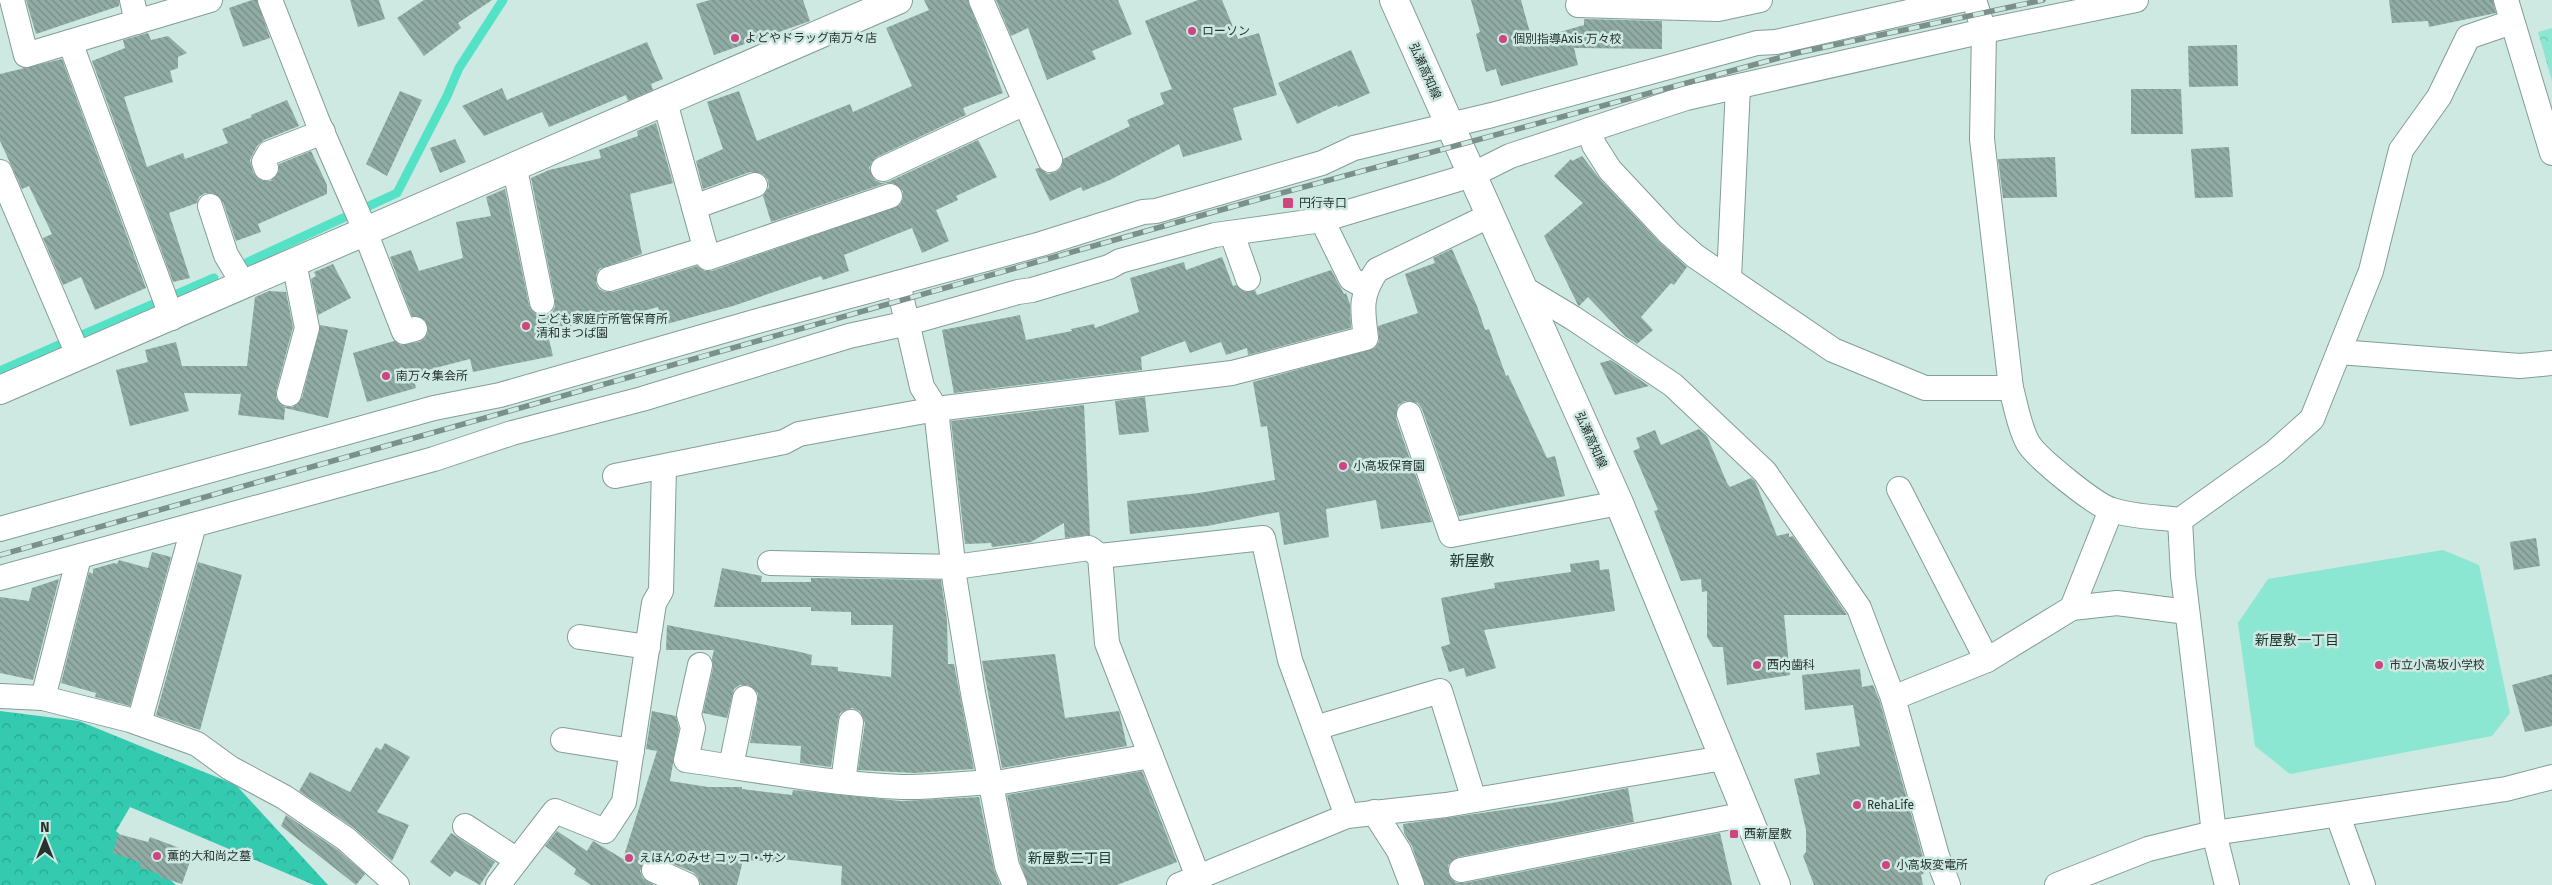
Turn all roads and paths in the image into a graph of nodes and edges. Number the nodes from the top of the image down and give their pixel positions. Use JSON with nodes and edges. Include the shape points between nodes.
{"nodes":[{"id":1,"x":12,"y":0,"type":"edge"},
{"id":2,"x":210,"y":0,"type":"edge"},
{"id":3,"x":271,"y":0,"type":"edge"},
{"id":4,"x":981,"y":0,"type":"edge"},
{"id":5,"x":1394,"y":0,"type":"edge"},
{"id":6,"x":1760,"y":0,"type":"edge"},
{"id":7,"x":1961,"y":0,"type":"edge"},
{"id":8,"x":1974,"y":0,"type":"edge"},
{"id":9,"x":2136,"y":0,"type":"edge"},
{"id":10,"x":882,"y":3,"type":"edge"},
{"id":11,"x":1578,"y":5,"type":"dead end"},
{"id":12,"x":134,"y":11,"type":"edge"},
{"id":13,"x":2509,"y":11,"type":"edge"},
{"id":14,"x":1984,"y":31,"type":"junction"},
{"id":15,"x":70,"y":42,"type":"junction"},
{"id":16,"x":1738,"y":87,"type":"junction"},
{"id":17,"x":665,"y":102,"type":"junction"},
{"id":18,"x":1025,"y":103,"type":"junction"},
{"id":19,"x":1449,"y":125,"type":"junction"},
{"id":20,"x":1589,"y":130,"type":"junction"},
{"id":21,"x":323,"y":132,"type":"junction"},
{"id":22,"x":2552,"y":153,"type":"edge"},
{"id":23,"x":1050,"y":160,"type":"dead end"},
{"id":24,"x":266,"y":168,"type":"dead end"},
{"id":25,"x":515,"y":169,"type":"junction"},
{"id":26,"x":883,"y":169,"type":"dead end"},
{"id":27,"x":0,"y":172,"type":"edge"},
{"id":28,"x":1472,"y":175,"type":"junction"},
{"id":29,"x":754,"y":185,"type":"dead end"},
{"id":30,"x":890,"y":196,"type":"dead end"},
{"id":31,"x":210,"y":206,"type":"dead end"},
{"id":32,"x":694,"y":207,"type":"junction"},
{"id":33,"x":1490,"y":215,"type":"junction"},
{"id":34,"x":359,"y":216,"type":"junction"},
{"id":35,"x":1322,"y":220,"type":"junction"},
{"id":36,"x":1232,"y":234,"type":"junction"},
{"id":37,"x":706,"y":249,"type":"junction"},
{"id":38,"x":294,"y":262,"type":"junction"},
{"id":39,"x":1729,"y":278,"type":"junction"},
{"id":40,"x":609,"y":279,"type":"dead end"},
{"id":41,"x":1248,"y":279,"type":"dead end"},
{"id":42,"x":898,"y":282,"type":"junction"},
{"id":43,"x":244,"y":285,"type":"junction"},
{"id":44,"x":1366,"y":287,"type":"junction"},
{"id":45,"x":1523,"y":288,"type":"junction"},
{"id":46,"x":542,"y":302,"type":"dead end"},
{"id":47,"x":172,"y":318,"type":"junction"},
{"id":48,"x":908,"y":323,"type":"junction"},
{"id":49,"x":415,"y":329,"type":"dead end"},
{"id":50,"x":2340,"y":352,"type":"junction"},
{"id":51,"x":79,"y":356,"type":"junction"},
{"id":52,"x":2552,"y":364,"type":"edge"},
{"id":53,"x":2011,"y":388,"type":"junction"},
{"id":54,"x":0,"y":390,"type":"edge"},
{"id":55,"x":289,"y":394,"type":"dead end"},
{"id":56,"x":936,"y":409,"type":"junction"},
{"id":57,"x":1409,"y":414,"type":"dead end"},
{"id":58,"x":664,"y":467,"type":"junction"},
{"id":59,"x":615,"y":476,"type":"dead end"},
{"id":60,"x":1899,"y":489,"type":"dead end"},
{"id":61,"x":1619,"y":503,"type":"junction"},
{"id":62,"x":2111,"y":510,"type":"junction"},
{"id":63,"x":2180,"y":520,"type":"junction"},
{"id":64,"x":194,"y":525,"type":"junction"},
{"id":65,"x":0,"y":529,"type":"edge"},
{"id":66,"x":1100,"y":556,"type":"junction"},
{"id":67,"x":79,"y":557,"type":"junction"},
{"id":68,"x":770,"y":563,"type":"dead end"},
{"id":69,"x":955,"y":567,"type":"junction"},
{"id":70,"x":0,"y":578,"type":"edge"},
{"id":71,"x":2072,"y":608,"type":"junction"},
{"id":72,"x":2187,"y":612,"type":"junction"},
{"id":73,"x":580,"y":637,"type":"dead end"},
{"id":74,"x":648,"y":647,"type":"junction"},
{"id":75,"x":1987,"y":660,"type":"junction"},
{"id":76,"x":700,"y":665,"type":"dead end"},
{"id":77,"x":0,"y":696,"type":"edge"},
{"id":78,"x":43,"y":698,"type":"junction"},
{"id":79,"x":745,"y":698,"type":"dead end"},
{"id":80,"x":1893,"y":698,"type":"junction"},
{"id":81,"x":851,"y":722,"type":"dead end"},
{"id":82,"x":139,"y":723,"type":"junction"},
{"id":83,"x":1315,"y":728,"type":"junction"},
{"id":84,"x":563,"y":740,"type":"dead end"},
{"id":85,"x":632,"y":751,"type":"junction"},
{"id":86,"x":1151,"y":756,"type":"junction"},
{"id":87,"x":1722,"y":758,"type":"junction"},
{"id":88,"x":731,"y":766,"type":"junction"},
{"id":89,"x":2552,"y":777,"type":"edge"},
{"id":90,"x":842,"y":782,"type":"junction"},
{"id":91,"x":990,"y":782,"type":"junction"},
{"id":92,"x":1474,"y":800,"type":"junction"},
{"id":93,"x":1374,"y":812,"type":"junction"},
{"id":94,"x":1746,"y":814,"type":"junction"},
{"id":95,"x":1346,"y":816,"type":"junction"},
{"id":96,"x":2338,"y":816,"type":"junction"},
{"id":97,"x":466,"y":826,"type":"dead end"},
{"id":98,"x":2214,"y":833,"type":"junction"},
{"id":99,"x":654,"y":870,"type":"dead end"},
{"id":100,"x":1461,"y":870,"type":"dead end"},
{"id":101,"x":510,"y":877,"type":"edge"},
{"id":102,"x":1189,"y":881,"type":"edge"},
{"id":103,"x":398,"y":885,"type":"edge"},
{"id":104,"x":687,"y":885,"type":"edge"},
{"id":105,"x":1015,"y":885,"type":"edge"},
{"id":106,"x":1412,"y":885,"type":"edge"},
{"id":107,"x":1776,"y":885,"type":"edge"},
{"id":108,"x":1948,"y":885,"type":"edge"},
{"id":109,"x":2057,"y":885,"type":"edge"},
{"id":110,"x":2228,"y":885,"type":"edge"},
{"id":111,"x":2363,"y":885,"type":"edge"}],
"edges":[{"from":1,"to":15,"type":"street","via":[[26,56]]},
{"from":2,"to":12,"type":"street"},
{"from":3,"to":21,"type":"street"},
{"from":4,"to":18,"type":"street"},
{"from":5,"to":19,"type":"main road","name":"弘瀬高知線"},
{"from":6,"to":11,"type":"street","via":[[1718,9]]},
{"from":7,"to":19,"type":"street","via":[[1776,42],[1756,43]]},
{"from":8,"to":14,"type":"street"},
{"from":9,"to":14,"type":"street"},
{"from":10,"to":17,"type":"main road"},
{"from":12,"to":15,"type":"street"},
{"from":13,"to":22,"type":"street"},
{"from":13,"to":50,"type":"street","via":[[2468,38],[2439,97],[2402,150],[2371,271]]},
{"from":14,"to":16,"type":"street"},
{"from":14,"to":53,"type":"street","via":[[1982,139]]},
{"from":15,"to":47,"type":"street"},
{"from":16,"to":20,"type":"street","via":[[1686,98]]},
{"from":16,"to":39,"type":"street"},
{"from":17,"to":25,"type":"main road"},
{"from":17,"to":32,"type":"street"},
{"from":18,"to":23,"type":"street"},
{"from":18,"to":26,"type":"street"},
{"from":19,"to":28,"type":"main road","name":"弘瀬高知線"},
{"from":19,"to":42,"type":"street","via":[[1354,148],[1312,166]]},
{"from":20,"to":28,"type":"street","via":[[1510,156]]},
{"from":20,"to":39,"type":"street","via":[[1594,145],[1610,170],[1653,216],[1694,256]]},
{"from":21,"to":24,"type":"street","via":[[269,153],[264,162]]},
{"from":21,"to":34,"type":"street"},
{"from":25,"to":34,"type":"main road"},
{"from":25,"to":46,"type":"street"},
{"from":27,"to":51,"type":"street"},
{"from":28,"to":33,"type":"main road","name":"弘瀬高知線"},
{"from":28,"to":35,"type":"street"},
{"from":29,"to":32,"type":"street"},
{"from":30,"to":37,"type":"street","via":[[708,258]]},
{"from":31,"to":43,"type":"street","via":[[226,255]]},
{"from":32,"to":37,"type":"street"},
{"from":33,"to":44,"type":"street","via":[[1377,270]]},
{"from":33,"to":45,"type":"main road","name":"弘瀬高知線"},
{"from":34,"to":38,"type":"main road"},
{"from":34,"to":49,"type":"street","via":[[404,332]]},
{"from":35,"to":36,"type":"street"},
{"from":35,"to":44,"type":"street","via":[[1351,279]]},
{"from":36,"to":41,"type":"street"},
{"from":36,"to":48,"type":"street","via":[[1216,235]]},
{"from":37,"to":40,"type":"street"},
{"from":38,"to":43,"type":"main road"},
{"from":38,"to":55,"type":"street","via":[[307,328]]},
{"from":39,"to":53,"type":"street","via":[[1833,350],[1925,388]]},
{"from":42,"to":48,"type":"street"},
{"from":42,"to":65,"type":"street","via":[[500,395],[434,408]]},
{"from":43,"to":47,"type":"main road"},
{"from":44,"to":56,"type":"street","via":[[1363,319],[1366,338],[1232,373]]},
{"from":45,"to":61,"type":"main road","name":"弘瀬高知線"},
{"from":45,"to":80,"type":"street","via":[[1673,385],[1765,472],[1859,608]]},
{"from":47,"to":51,"type":"main road"},
{"from":48,"to":56,"type":"street","via":[[922,387]]},
{"from":48,"to":64,"type":"street","via":[[849,336],[512,433],[434,459]]},
{"from":50,"to":52,"type":"street","via":[[2520,366]]},
{"from":50,"to":63,"type":"street","via":[[2312,419],[2274,452]]},
{"from":51,"to":54,"type":"main road"},
{"from":53,"to":62,"type":"street","via":[[2026,437],[2040,457]]},
{"from":56,"to":58,"type":"street","via":[[800,434],[784,442]]},
{"from":56,"to":69,"type":"street"},
{"from":57,"to":61,"type":"street","via":[[1451,535]]},
{"from":58,"to":59,"type":"street"},
{"from":58,"to":74,"type":"street","via":[[661,591],[654,603]]},
{"from":60,"to":75,"type":"street"},
{"from":61,"to":87,"type":"main road","name":"弘瀬高知線"},
{"from":62,"to":63,"type":"street"},
{"from":62,"to":71,"type":"street"},
{"from":63,"to":72,"type":"street"},
{"from":64,"to":67,"type":"street"},
{"from":64,"to":82,"type":"street"},
{"from":66,"to":69,"type":"street","via":[[1089,548]]},
{"from":66,"to":83,"type":"street","via":[[1264,538],[1290,660]]},
{"from":66,"to":86,"type":"street","via":[[1107,643]]},
{"from":67,"to":70,"type":"street"},
{"from":67,"to":78,"type":"street"},
{"from":68,"to":69,"type":"street"},
{"from":69,"to":91,"type":"street"},
{"from":71,"to":72,"type":"street","via":[[2117,603]]},
{"from":71,"to":75,"type":"street"},
{"from":72,"to":98,"type":"street"},
{"from":73,"to":74,"type":"street"},
{"from":74,"to":85,"type":"street"},
{"from":75,"to":80,"type":"street"},
{"from":76,"to":88,"type":"street","via":[[689,715],[692,728],[686,760]]},
{"from":77,"to":78,"type":"street"},
{"from":78,"to":82,"type":"street"},
{"from":79,"to":88,"type":"street"},
{"from":80,"to":108,"type":"street"},
{"from":81,"to":90,"type":"street"},
{"from":82,"to":103,"type":"street","via":[[197,744],[230,768],[284,797],[346,840]]},
{"from":83,"to":92,"type":"street","via":[[1440,691]]},
{"from":83,"to":95,"type":"street"},
{"from":84,"to":85,"type":"street"},
{"from":85,"to":101,"type":"street","via":[[624,802],[605,831],[555,811]]},
{"from":86,"to":91,"type":"street"},
{"from":86,"to":102,"type":"street"},
{"from":87,"to":92,"type":"street"},
{"from":87,"to":94,"type":"main road","name":"弘瀬高知線"},
{"from":88,"to":90,"type":"street"},
{"from":89,"to":96,"type":"street","via":[[2506,789]]},
{"from":90,"to":91,"type":"street","via":[[904,787]]},
{"from":91,"to":105,"type":"street","via":[[1006,866]]},
{"from":92,"to":93,"type":"street"},
{"from":93,"to":95,"type":"street"},
{"from":93,"to":106,"type":"street","via":[[1400,851]]},
{"from":94,"to":100,"type":"street"},
{"from":94,"to":107,"type":"main road","name":"弘瀬高知線"},
{"from":95,"to":102,"type":"street"},
{"from":96,"to":98,"type":"street"},
{"from":96,"to":111,"type":"street"},
{"from":97,"to":101,"type":"street"},
{"from":98,"to":109,"type":"street","via":[[2148,849]]},
{"from":98,"to":110,"type":"street"},
{"from":99,"to":104,"type":"street"}]}
